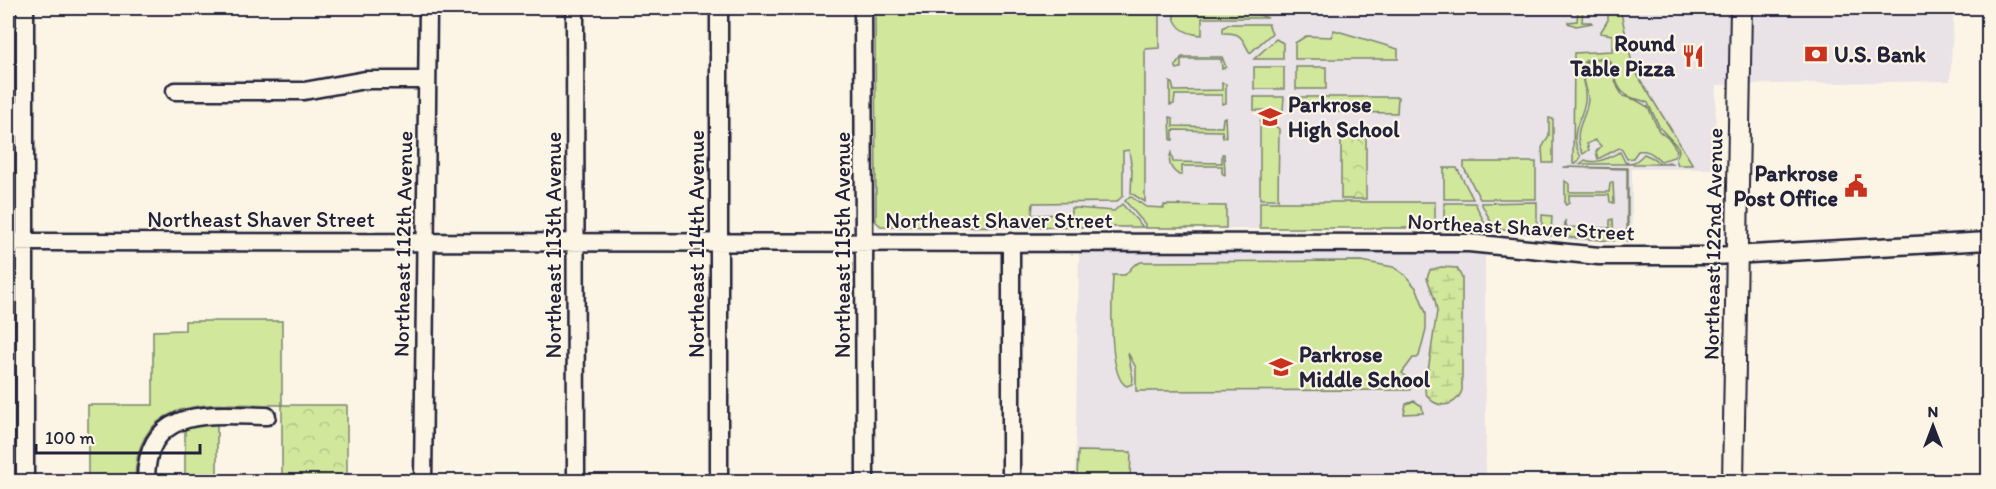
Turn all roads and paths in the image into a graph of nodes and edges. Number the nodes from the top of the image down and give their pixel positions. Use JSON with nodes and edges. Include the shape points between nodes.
{"nodes":[{"id":1,"x":25,"y":8,"type":"edge"},
{"id":2,"x":428,"y":8,"type":"edge"},
{"id":3,"x":575,"y":8,"type":"edge"},
{"id":4,"x":719,"y":8,"type":"edge"},
{"id":5,"x":863,"y":8,"type":"edge"},
{"id":6,"x":1741,"y":8,"type":"edge"},
{"id":7,"x":427,"y":80,"type":"junction"},
{"id":8,"x":175,"y":91,"type":"dead end"},
{"id":9,"x":425,"y":241,"type":"junction"},
{"id":10,"x":574,"y":241,"type":"junction"},
{"id":11,"x":1989,"y":241,"type":"edge"},
{"id":12,"x":8,"y":242,"type":"edge"},
{"id":13,"x":25,"y":242,"type":"junction"},
{"id":14,"x":718,"y":242,"type":"junction"},
{"id":15,"x":1011,"y":242,"type":"junction"},
{"id":16,"x":865,"y":243,"type":"junction"},
{"id":17,"x":1737,"y":256,"type":"junction"},
{"id":18,"x":267,"y":416,"type":"dead end"},
{"id":19,"x":25,"y":482,"type":"edge"},
{"id":20,"x":146,"y":482,"type":"edge"},
{"id":21,"x":423,"y":482,"type":"edge"},
{"id":22,"x":576,"y":482,"type":"edge"},
{"id":23,"x":719,"y":482,"type":"edge"},
{"id":24,"x":865,"y":482,"type":"edge"},
{"id":25,"x":1011,"y":482,"type":"edge"},
{"id":26,"x":1733,"y":482,"type":"edge"}],
"edges":[{"from":1,"to":13,"type":"street"},
{"from":2,"to":7,"type":"street","name":"Northeast 112th Avenue"},
{"from":3,"to":10,"type":"street","name":"Northeast 113th Avenue"},
{"from":4,"to":14,"type":"street","name":"Northeast 114th Avenue"},
{"from":5,"to":16,"type":"street","name":"Northeast 115th Avenue"},
{"from":6,"to":17,"type":"main road","name":"Northeast 122nd Avenue"},
{"from":7,"to":8,"type":"street","via":[[365,80],[304,90]]},
{"from":7,"to":9,"type":"street","name":"Northeast 112th Avenue"},
{"from":9,"to":10,"type":"street","name":"Northeast Shaver Street"},
{"from":9,"to":13,"type":"street","name":"Northeast Shaver Street"},
{"from":9,"to":21,"type":"street","name":"Northeast 112th Avenue"},
{"from":10,"to":14,"type":"street","name":"Northeast Shaver Street"},
{"from":10,"to":22,"type":"street","name":"Northeast 113th Avenue"},
{"from":11,"to":17,"type":"street","name":"Northeast Shaver Street"},
{"from":12,"to":13,"type":"street","name":"Northeast Shaver Street"},
{"from":13,"to":19,"type":"street"},
{"from":14,"to":16,"type":"street","name":"Northeast Shaver Street"},
{"from":14,"to":23,"type":"street","name":"Northeast 114th Avenue"},
{"from":15,"to":16,"type":"street","name":"Northeast Shaver Street"},
{"from":15,"to":17,"type":"street","name":"Northeast Shaver Street","via":[[1480,243],[1599,256]]},
{"from":15,"to":25,"type":"street"},
{"from":16,"to":24,"type":"street","name":"Northeast 115th Avenue"},
{"from":17,"to":26,"type":"main road","name":"Northeast 122nd Avenue"},
{"from":18,"to":20,"type":"street","via":[[205,415],[180,421],[153,445],[147,459]]}]}
